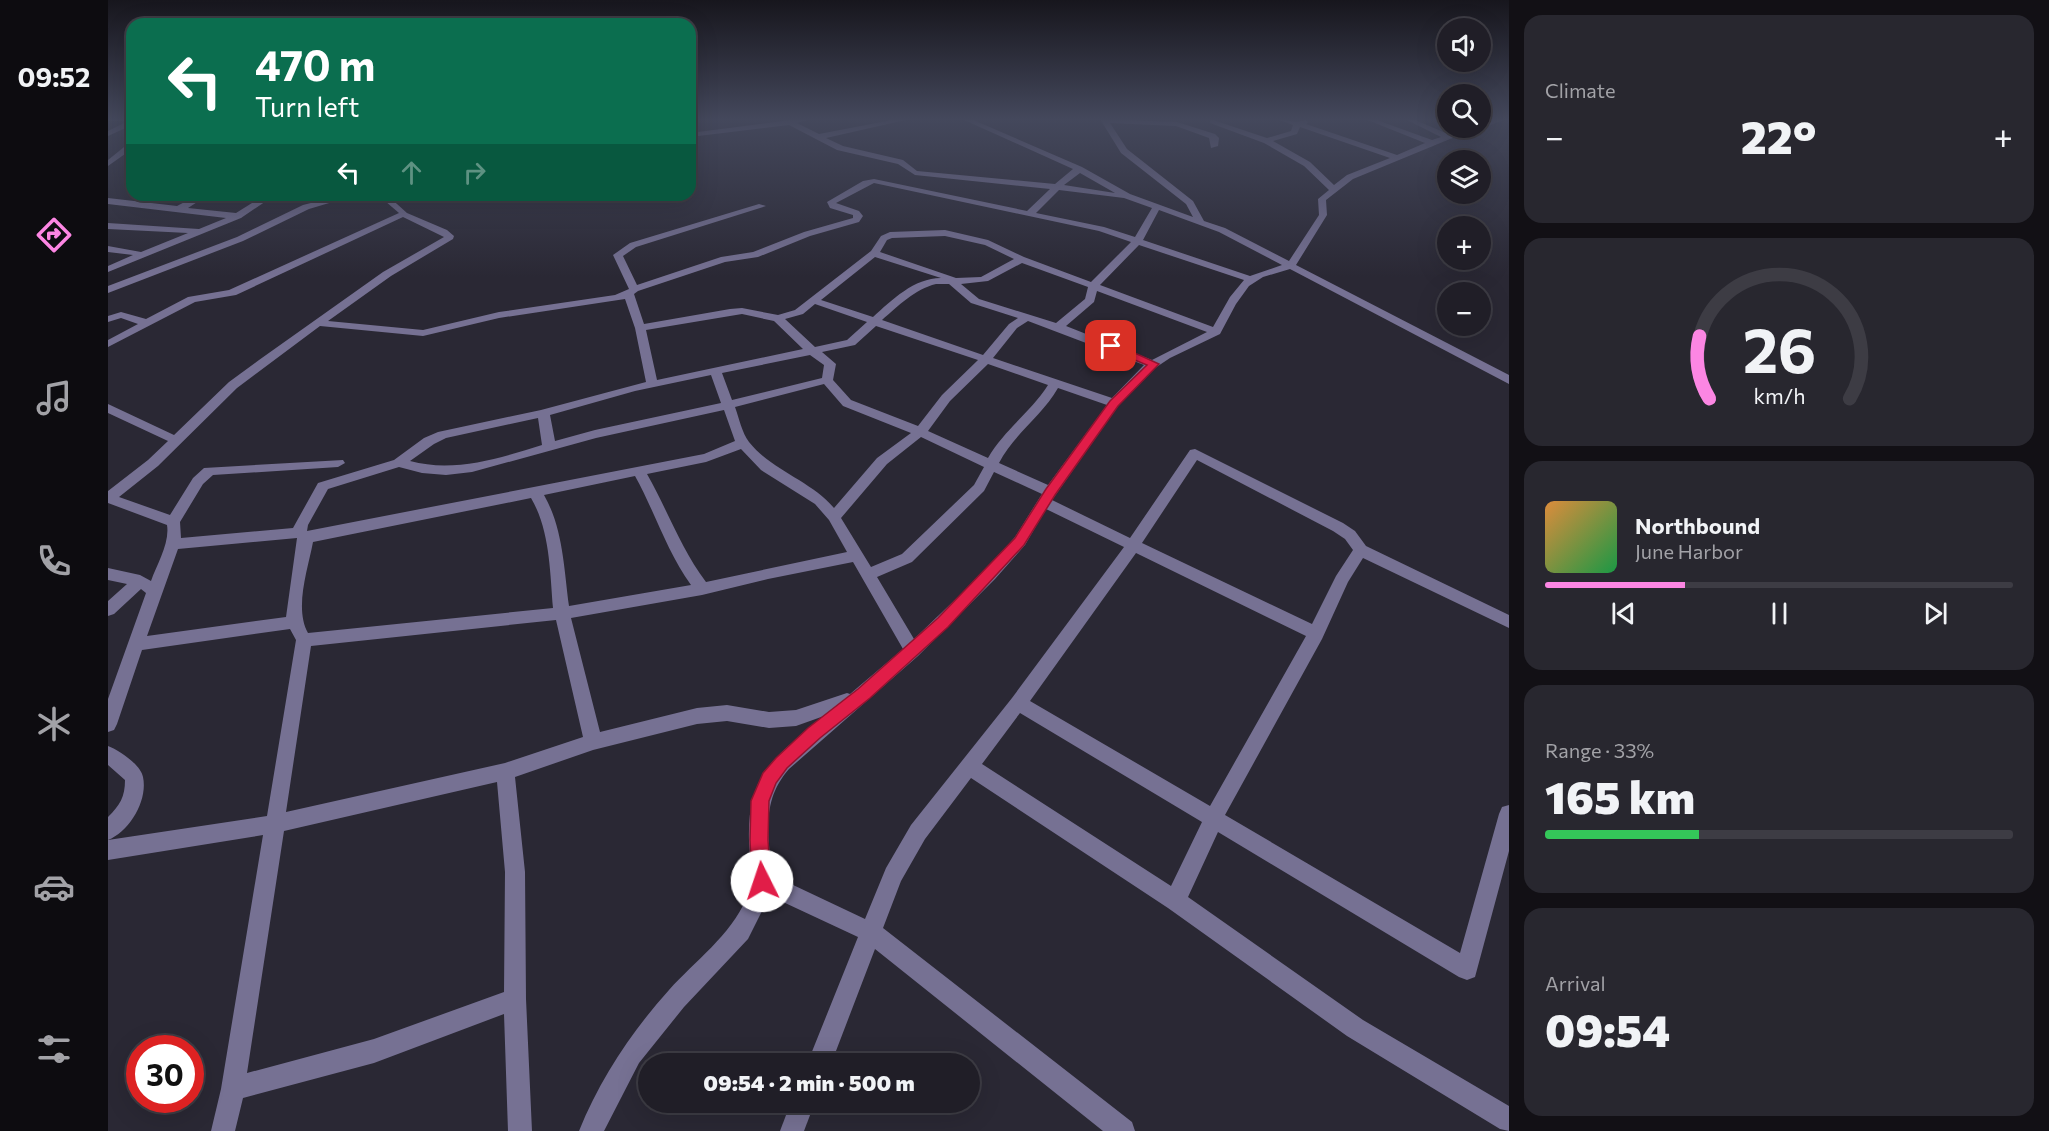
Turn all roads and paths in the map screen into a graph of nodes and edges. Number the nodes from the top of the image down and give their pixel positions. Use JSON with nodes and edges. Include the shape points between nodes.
{"nodes":[{"id":1,"x":906,"y":172,"type":"edge"},
{"id":2,"x":916,"y":172,"type":"edge"},
{"id":3,"x":1076,"y":172,"type":"edge"},
{"id":4,"x":1084,"y":172,"type":"edge"},
{"id":5,"x":1150,"y":172,"type":"edge"},
{"id":6,"x":1315,"y":172,"type":"edge"},
{"id":7,"x":1363,"y":172,"type":"edge"},
{"id":8,"x":898,"y":186,"type":"junction"},
{"id":9,"x":1057,"y":187,"type":"junction"},
{"id":10,"x":1333,"y":189,"type":"junction"},
{"id":11,"x":126,"y":195,"type":"edge"},
{"id":12,"x":1127,"y":196,"type":"junction"},
{"id":13,"x":193,"y":201,"type":"edge"},
{"id":14,"x":260,"y":201,"type":"edge"},
{"id":15,"x":317,"y":201,"type":"edge"},
{"id":16,"x":329,"y":201,"type":"edge"},
{"id":17,"x":389,"y":201,"type":"edge"},
{"id":18,"x":110,"y":202,"type":"edge"},
{"id":19,"x":762,"y":206,"type":"dead end"},
{"id":20,"x":152,"y":207,"type":"junction"},
{"id":21,"x":306,"y":207,"type":"junction"},
{"id":22,"x":1156,"y":208,"type":"junction"},
{"id":23,"x":179,"y":209,"type":"junction"},
{"id":24,"x":403,"y":214,"type":"junction"},
{"id":25,"x":1029,"y":214,"type":"junction"},
{"id":26,"x":238,"y":216,"type":"junction"},
{"id":27,"x":1200,"y":221,"type":"junction"},
{"id":28,"x":108,"y":226,"type":"edge"},
{"id":29,"x":119,"y":227,"type":"junction"},
{"id":30,"x":203,"y":232,"type":"junction"},
{"id":31,"x":1138,"y":240,"type":"junction"},
{"id":32,"x":108,"y":249,"type":"edge"},
{"id":33,"x":874,"y":253,"type":"junction"},
{"id":34,"x":141,"y":256,"type":"junction"},
{"id":35,"x":1021,"y":259,"type":"junction"},
{"id":36,"x":1291,"y":266,"type":"junction"},
{"id":37,"x":108,"y":269,"type":"edge"},
{"id":38,"x":1250,"y":279,"type":"junction"},
{"id":39,"x":957,"y":282,"type":"junction"},
{"id":40,"x":1093,"y":286,"type":"junction"},
{"id":41,"x":108,"y":290,"type":"edge"},
{"id":42,"x":631,"y":291,"type":"junction"},
{"id":43,"x":815,"y":300,"type":"junction"},
{"id":44,"x":778,"y":318,"type":"junction"},
{"id":45,"x":1025,"y":318,"type":"junction"},
{"id":46,"x":108,"y":319,"type":"edge"},
{"id":47,"x":875,"y":322,"type":"junction"},
{"id":48,"x":318,"y":323,"type":"junction"},
{"id":49,"x":147,"y":324,"type":"junction"},
{"id":50,"x":1058,"y":327,"type":"junction"},
{"id":51,"x":640,"y":328,"type":"junction"},
{"id":52,"x":1216,"y":332,"type":"junction"},
{"id":53,"x":851,"y":343,"type":"junction"},
{"id":54,"x":108,"y":344,"type":"edge"},
{"id":55,"x":813,"y":349,"type":"junction"},
{"id":56,"x":986,"y":359,"type":"junction"},
{"id":57,"x":830,"y":364,"type":"junction"},
{"id":58,"x":1154,"y":364,"type":"junction"},
{"id":59,"x":716,"y":371,"type":"junction"},
{"id":60,"x":827,"y":380,"type":"junction"},
{"id":61,"x":1509,"y":380,"type":"edge"},
{"id":62,"x":1056,"y":382,"type":"junction"},
{"id":63,"x":652,"y":384,"type":"junction"},
{"id":64,"x":1114,"y":403,"type":"junction"},
{"id":65,"x":728,"y":405,"type":"junction"},
{"id":66,"x":108,"y":408,"type":"edge"},
{"id":67,"x":543,"y":413,"type":"junction"},
{"id":68,"x":920,"y":432,"type":"junction"},
{"id":69,"x":177,"y":441,"type":"junction"},
{"id":70,"x":742,"y":442,"type":"junction"},
{"id":71,"x":549,"y":446,"type":"junction"},
{"id":72,"x":399,"y":463,"type":"junction"},
{"id":73,"x":990,"y":464,"type":"junction"},
{"id":74,"x":639,"y":471,"type":"junction"},
{"id":75,"x":323,"y":486,"type":"junction"},
{"id":76,"x":536,"y":494,"type":"junction"},
{"id":77,"x":108,"y":498,"type":"edge"},
{"id":78,"x":1047,"y":498,"type":"junction"},
{"id":79,"x":834,"y":517,"type":"junction"},
{"id":80,"x":173,"y":522,"type":"junction"},
{"id":81,"x":303,"y":536,"type":"junction"},
{"id":82,"x":173,"y":544,"type":"junction"},
{"id":83,"x":1132,"y":547,"type":"junction"},
{"id":84,"x":1361,"y":550,"type":"junction"},
{"id":85,"x":857,"y":556,"type":"junction"},
{"id":86,"x":108,"y":574,"type":"edge"},
{"id":87,"x":867,"y":575,"type":"junction"},
{"id":88,"x":140,"y":581,"type":"junction"},
{"id":89,"x":702,"y":589,"type":"junction"},
{"id":90,"x":154,"y":591,"type":"junction"},
{"id":91,"x":108,"y":610,"type":"edge"},
{"id":92,"x":562,"y":613,"type":"junction"},
{"id":93,"x":1509,"y":622,"type":"edge"},
{"id":94,"x":299,"y":631,"type":"junction"},
{"id":95,"x":1316,"y":634,"type":"junction"},
{"id":96,"x":136,"y":644,"type":"junction"},
{"id":97,"x":912,"y":651,"type":"junction"},
{"id":98,"x":864,"y":693,"type":"junction"},
{"id":99,"x":1018,"y":703,"type":"junction"},
{"id":100,"x":108,"y":724,"type":"edge"},
{"id":101,"x":593,"y":742,"type":"junction"},
{"id":102,"x":108,"y":754,"type":"edge"},
{"id":103,"x":969,"y":766,"type":"junction"},
{"id":104,"x":505,"y":772,"type":"junction"},
{"id":105,"x":1509,"y":814,"type":"edge"},
{"id":106,"x":1215,"y":818,"type":"junction"},
{"id":107,"x":274,"y":824,"type":"junction"},
{"id":108,"x":108,"y":830,"type":"edge"},
{"id":109,"x":108,"y":850,"type":"edge"},
{"id":110,"x":762,"y":881,"type":"junction"},
{"id":111,"x":1175,"y":901,"type":"junction"},
{"id":112,"x":870,"y":932,"type":"junction"},
{"id":113,"x":515,"y":999,"type":"junction"},
{"id":114,"x":823,"y":1053,"type":"edge"},
{"id":115,"x":233,"y":1089,"type":"junction"},
{"id":116,"x":799,"y":1113,"type":"edge"},
{"id":117,"x":1509,"y":1120,"type":"edge"},
{"id":118,"x":223,"y":1131,"type":"edge"},
{"id":119,"x":520,"y":1131,"type":"edge"},
{"id":120,"x":591,"y":1131,"type":"edge"},
{"id":121,"x":792,"y":1131,"type":"edge"},
{"id":122,"x":1123,"y":1131,"type":"edge"}],
"edges":[{"from":1,"to":8,"type":"street"},
{"from":2,"to":9,"type":"street"},
{"from":3,"to":9,"type":"street"},
{"from":4,"to":12,"type":"street"},
{"from":5,"to":27,"type":"street","via":[[1190,203]]},
{"from":6,"to":10,"type":"street"},
{"from":7,"to":10,"type":"street"},
{"from":8,"to":25,"type":"street"},
{"from":8,"to":42,"type":"street","via":[[871,182],[831,202],[856,213],[856,220]]},
{"from":9,"to":12,"type":"street"},
{"from":9,"to":25,"type":"street"},
{"from":10,"to":36,"type":"street","via":[[1322,199],[1323,215]]},
{"from":11,"to":18,"type":"street"},
{"from":12,"to":22,"type":"street"},
{"from":13,"to":23,"type":"street"},
{"from":14,"to":26,"type":"street"},
{"from":15,"to":21,"type":"street"},
{"from":16,"to":21,"type":"street"},
{"from":17,"to":24,"type":"street"},
{"from":18,"to":20,"type":"street"},
{"from":19,"to":42,"type":"street","via":[[625,249],[618,255]]},
{"from":20,"to":23,"type":"street"},
{"from":20,"to":29,"type":"street"},
{"from":21,"to":41,"type":"street","via":[[240,239]]},
{"from":22,"to":27,"type":"street"},
{"from":22,"to":31,"type":"street"},
{"from":23,"to":26,"type":"street"},
{"from":24,"to":48,"type":"street","via":[[444,231],[448,239],[387,274]]},
{"from":24,"to":49,"type":"street","via":[[232,293],[192,299]]},
{"from":25,"to":31,"type":"street"},
{"from":26,"to":30,"type":"street"},
{"from":27,"to":36,"type":"street"},
{"from":28,"to":29,"type":"street"},
{"from":29,"to":30,"type":"street"},
{"from":30,"to":34,"type":"street"},
{"from":31,"to":38,"type":"street"},
{"from":31,"to":40,"type":"street"},
{"from":32,"to":34,"type":"street"},
{"from":33,"to":35,"type":"street","via":[[890,235],[935,232],[988,243]]},
{"from":33,"to":39,"type":"street"},
{"from":33,"to":43,"type":"street"},
{"from":34,"to":37,"type":"street"},
{"from":35,"to":39,"type":"street","via":[[984,279]]},
{"from":35,"to":40,"type":"street"},
{"from":36,"to":38,"type":"street"},
{"from":36,"to":61,"type":"street"},
{"from":38,"to":52,"type":"street"},
{"from":39,"to":45,"type":"street","via":[[975,301]]},
{"from":39,"to":47,"type":"street","via":[[924,284],[899,299]]},
{"from":40,"to":50,"type":"street","via":[[1090,300]]},
{"from":40,"to":52,"type":"street"},
{"from":42,"to":48,"type":"street","via":[[617,298],[500,315],[423,333]]},
{"from":42,"to":51,"type":"street"},
{"from":43,"to":44,"type":"street","via":[[799,312]]},
{"from":43,"to":47,"type":"street"},
{"from":44,"to":51,"type":"street","via":[[736,312]]},
{"from":44,"to":55,"type":"street"},
{"from":45,"to":50,"type":"street"},
{"from":45,"to":56,"type":"street","via":[[1012,326]]},
{"from":46,"to":49,"type":"street","via":[[121,315]]},
{"from":47,"to":53,"type":"street"},
{"from":47,"to":56,"type":"street"},
{"from":48,"to":69,"type":"street","via":[[232,386]]},
{"from":49,"to":54,"type":"street"},
{"from":50,"to":58,"type":"street"},
{"from":51,"to":63,"type":"street"},
{"from":52,"to":58,"type":"street"},
{"from":53,"to":55,"type":"street"},
{"from":53,"to":57,"type":"street"},
{"from":55,"to":57,"type":"street"},
{"from":55,"to":59,"type":"street"},
{"from":56,"to":62,"type":"street"},
{"from":56,"to":68,"type":"street","via":[[958,384]]},
{"from":57,"to":60,"type":"street"},
{"from":58,"to":64,"type":"street"},
{"from":59,"to":63,"type":"street"},
{"from":59,"to":65,"type":"street"},
{"from":60,"to":65,"type":"street"},
{"from":60,"to":68,"type":"street","via":[[847,404]]},
{"from":62,"to":64,"type":"street"},
{"from":62,"to":73,"type":"street","via":[[1042,405],[1002,445]]},
{"from":63,"to":67,"type":"street"},
{"from":64,"to":78,"type":"street"},
{"from":65,"to":70,"type":"street"},
{"from":65,"to":71,"type":"street"},
{"from":66,"to":69,"type":"street"},
{"from":67,"to":71,"type":"street"},
{"from":67,"to":72,"type":"street","via":[[442,435]]},
{"from":68,"to":73,"type":"street"},
{"from":68,"to":79,"type":"street","via":[[882,461]]},
{"from":69,"to":77,"type":"street"},
{"from":70,"to":74,"type":"street","via":[[702,457]]},
{"from":70,"to":79,"type":"street","via":[[766,467],[820,501]]},
{"from":71,"to":72,"type":"street","via":[[462,468],[429,470]]},
{"from":72,"to":75,"type":"street"},
{"from":73,"to":78,"type":"street"},
{"from":73,"to":87,"type":"street","via":[[980,488],[907,558]]},
{"from":74,"to":76,"type":"street"},
{"from":74,"to":89,"type":"street","via":[[684,564]]},
{"from":75,"to":80,"type":"street","via":[[338,463],[209,471],[198,481]]},
{"from":75,"to":81,"type":"street","via":[[302,525]]},
{"from":76,"to":81,"type":"street"},
{"from":76,"to":92,"type":"street","via":[[554,546]]},
{"from":77,"to":80,"type":"street"},
{"from":78,"to":83,"type":"street"},
{"from":78,"to":97,"type":"street","via":[[1020,541]]},
{"from":79,"to":85,"type":"street"},
{"from":80,"to":82,"type":"street"},
{"from":81,"to":82,"type":"street"},
{"from":81,"to":94,"type":"street","via":[[295,602]]},
{"from":82,"to":90,"type":"street"},
{"from":83,"to":84,"type":"street","via":[[1195,453],[1338,527]]},
{"from":83,"to":95,"type":"street","via":[[1216,583]]},
{"from":83,"to":99,"type":"street"},
{"from":84,"to":93,"type":"street"},
{"from":84,"to":95,"type":"street"},
{"from":85,"to":87,"type":"street"},
{"from":85,"to":89,"type":"street"},
{"from":86,"to":88,"type":"street"},
{"from":87,"to":97,"type":"street"},
{"from":88,"to":90,"type":"street"},
{"from":88,"to":91,"type":"street"},
{"from":89,"to":92,"type":"street"},
{"from":90,"to":96,"type":"street"},
{"from":92,"to":94,"type":"street"},
{"from":92,"to":101,"type":"street"},
{"from":94,"to":96,"type":"street"},
{"from":94,"to":107,"type":"street"},
{"from":95,"to":106,"type":"street"},
{"from":96,"to":100,"type":"street"},
{"from":97,"to":98,"type":"street"},
{"from":98,"to":101,"type":"street","via":[[796,718],[769,720],[712,713]]},
{"from":98,"to":110,"type":"street","via":[[814,733],[769,778],[760,801]]},
{"from":99,"to":103,"type":"street"},
{"from":99,"to":106,"type":"street"},
{"from":101,"to":104,"type":"street"},
{"from":102,"to":108,"type":"street","via":[[134,776],[135,795],[128,810]]},
{"from":103,"to":111,"type":"street"},
{"from":103,"to":112,"type":"street","via":[[918,832],[898,866]]},
{"from":104,"to":107,"type":"street"},
{"from":104,"to":113,"type":"street","via":[[514,872]]},
{"from":105,"to":106,"type":"street","via":[[1467,969]]},
{"from":106,"to":111,"type":"street"},
{"from":107,"to":109,"type":"street"},
{"from":107,"to":115,"type":"street"},
{"from":110,"to":112,"type":"street"},
{"from":110,"to":120,"type":"street","via":[[740,931],[676,999],[631,1055]]},
{"from":111,"to":117,"type":"street","via":[[1354,1028]]},
{"from":112,"to":114,"type":"street"},
{"from":112,"to":122,"type":"street"},
{"from":113,"to":115,"type":"street","via":[[374,1051]]},
{"from":113,"to":119,"type":"street"},
{"from":115,"to":118,"type":"street"},
{"from":116,"to":121,"type":"street"}]}
